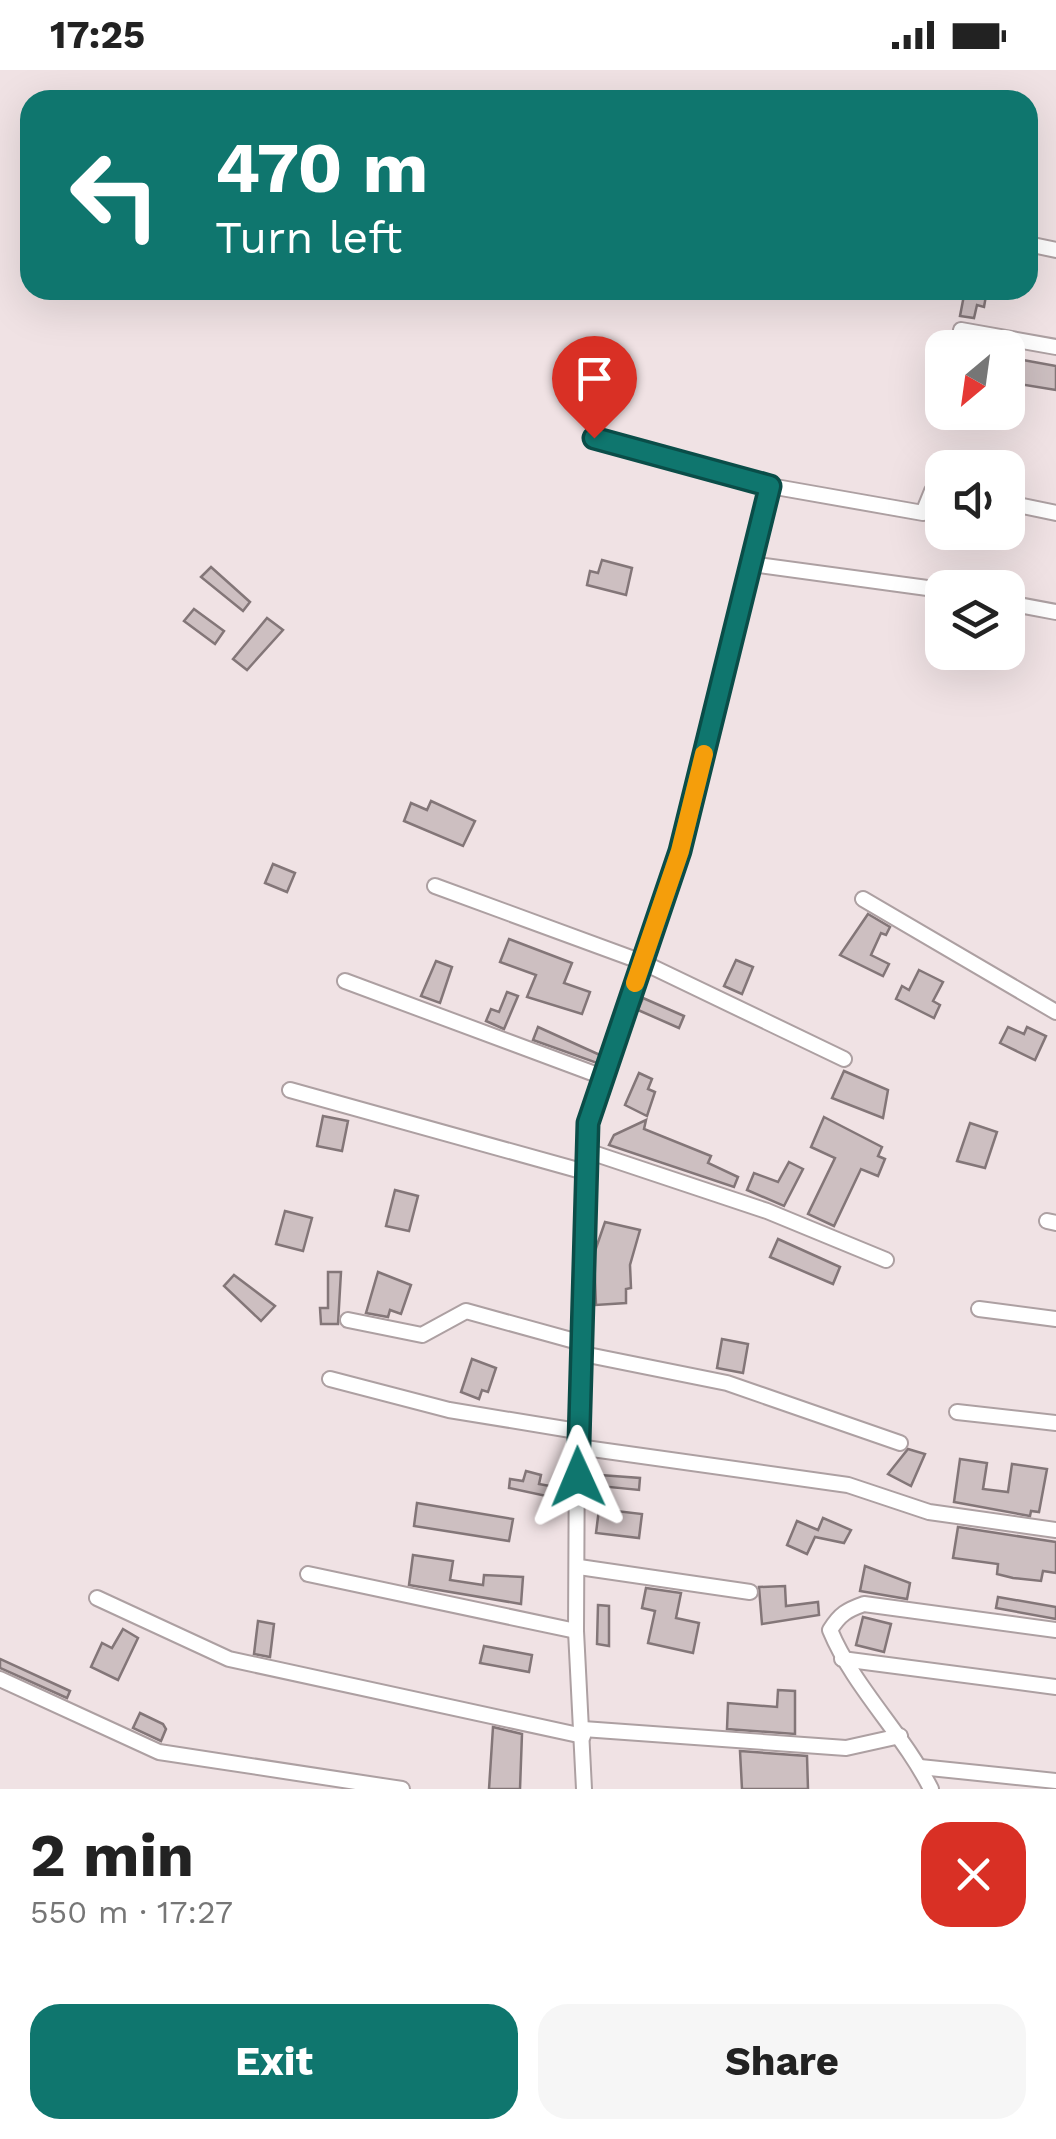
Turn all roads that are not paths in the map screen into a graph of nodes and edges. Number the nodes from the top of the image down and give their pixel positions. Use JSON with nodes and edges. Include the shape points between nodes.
{"nodes":[{"id":1,"x":1025,"y":342,"type":"edge"},
{"id":2,"x":1056,"y":347,"type":"edge"},
{"id":3,"x":594,"y":438,"type":"dead end"},
{"id":4,"x":770,"y":486,"type":"junction"},
{"id":5,"x":1025,"y":507,"type":"edge"},
{"id":6,"x":925,"y":510,"type":"edge"},
{"id":7,"x":1056,"y":513,"type":"edge"},
{"id":8,"x":751,"y":564,"type":"junction"},
{"id":9,"x":925,"y":588,"type":"edge"},
{"id":10,"x":1025,"y":606,"type":"edge"},
{"id":11,"x":1056,"y":612,"type":"edge"},
{"id":12,"x":434,"y":886,"type":"dead end"},
{"id":13,"x":863,"y":899,"type":"dead end"},
{"id":14,"x":642,"y":962,"type":"junction"},
{"id":15,"x":346,"y":982,"type":"dead end"},
{"id":16,"x":1056,"y":1012,"type":"edge"},
{"id":17,"x":844,"y":1059,"type":"dead end"},
{"id":18,"x":603,"y":1076,"type":"junction"},
{"id":19,"x":290,"y":1090,"type":"dead end"},
{"id":20,"x":586,"y":1151,"type":"junction"},
{"id":21,"x":585,"y":1172,"type":"junction"},
{"id":22,"x":886,"y":1260,"type":"dead end"},
{"id":23,"x":979,"y":1310,"type":"dead end"},
{"id":24,"x":348,"y":1320,"type":"dead end"},
{"id":25,"x":1056,"y":1320,"type":"edge"},
{"id":26,"x":583,"y":1348,"type":"junction"},
{"id":27,"x":330,"y":1379,"type":"dead end"},
{"id":28,"x":957,"y":1412,"type":"dead end"},
{"id":29,"x":1056,"y":1424,"type":"edge"},
{"id":30,"x":578,"y":1439,"type":"junction"},
{"id":31,"x":900,"y":1443,"type":"dead end"},
{"id":32,"x":1056,"y":1530,"type":"edge"},
{"id":33,"x":579,"y":1567,"type":"junction"},
{"id":34,"x":308,"y":1574,"type":"dead end"},
{"id":35,"x":750,"y":1592,"type":"dead end"},
{"id":36,"x":98,"y":1598,"type":"dead end"},
{"id":37,"x":1056,"y":1630,"type":"edge"},
{"id":38,"x":576,"y":1631,"type":"junction"},
{"id":39,"x":842,"y":1659,"type":"junction"},
{"id":40,"x":0,"y":1679,"type":"edge"},
{"id":41,"x":1056,"y":1687,"type":"edge"},
{"id":42,"x":583,"y":1733,"type":"junction"},
{"id":43,"x":900,"y":1736,"type":"junction"},
{"id":44,"x":920,"y":1767,"type":"junction"},
{"id":45,"x":1056,"y":1781,"type":"edge"},
{"id":46,"x":402,"y":1789,"type":"edge"},
{"id":47,"x":584,"y":1789,"type":"edge"},
{"id":48,"x":931,"y":1789,"type":"edge"}],
"edges":[{"from":1,"to":2,"type":"street"},
{"from":3,"to":4,"type":"street"},
{"from":4,"to":6,"type":"street"},
{"from":4,"to":8,"type":"street"},
{"from":5,"to":7,"type":"street"},
{"from":8,"to":9,"type":"street"},
{"from":8,"to":14,"type":"street","via":[[680,851]]},
{"from":10,"to":11,"type":"street"},
{"from":12,"to":14,"type":"street"},
{"from":13,"to":16,"type":"street"},
{"from":14,"to":17,"type":"street"},
{"from":14,"to":18,"type":"street"},
{"from":15,"to":18,"type":"street"},
{"from":18,"to":20,"type":"street"},
{"from":19,"to":21,"type":"street"},
{"from":20,"to":21,"type":"street"},
{"from":20,"to":22,"type":"street"},
{"from":21,"to":26,"type":"street"},
{"from":23,"to":25,"type":"street"},
{"from":24,"to":26,"type":"street","via":[[422,1335],[466,1311]]},
{"from":26,"to":30,"type":"street"},
{"from":26,"to":31,"type":"street","via":[[727,1382]]},
{"from":27,"to":30,"type":"street"},
{"from":28,"to":29,"type":"street"},
{"from":30,"to":32,"type":"street","via":[[848,1484],[929,1512]]},
{"from":30,"to":33,"type":"street"},
{"from":33,"to":35,"type":"street"},
{"from":33,"to":38,"type":"street"},
{"from":34,"to":38,"type":"street"},
{"from":36,"to":42,"type":"street","via":[[229,1659]]},
{"from":37,"to":39,"type":"street","via":[[864,1604],[844,1610],[830,1630]]},
{"from":38,"to":42,"type":"street"},
{"from":39,"to":41,"type":"street"},
{"from":39,"to":43,"type":"street"},
{"from":40,"to":46,"type":"street","via":[[159,1752]]},
{"from":42,"to":43,"type":"street","via":[[846,1748]]},
{"from":42,"to":47,"type":"street"},
{"from":43,"to":44,"type":"street"},
{"from":44,"to":45,"type":"street"},
{"from":44,"to":48,"type":"street"}]}
